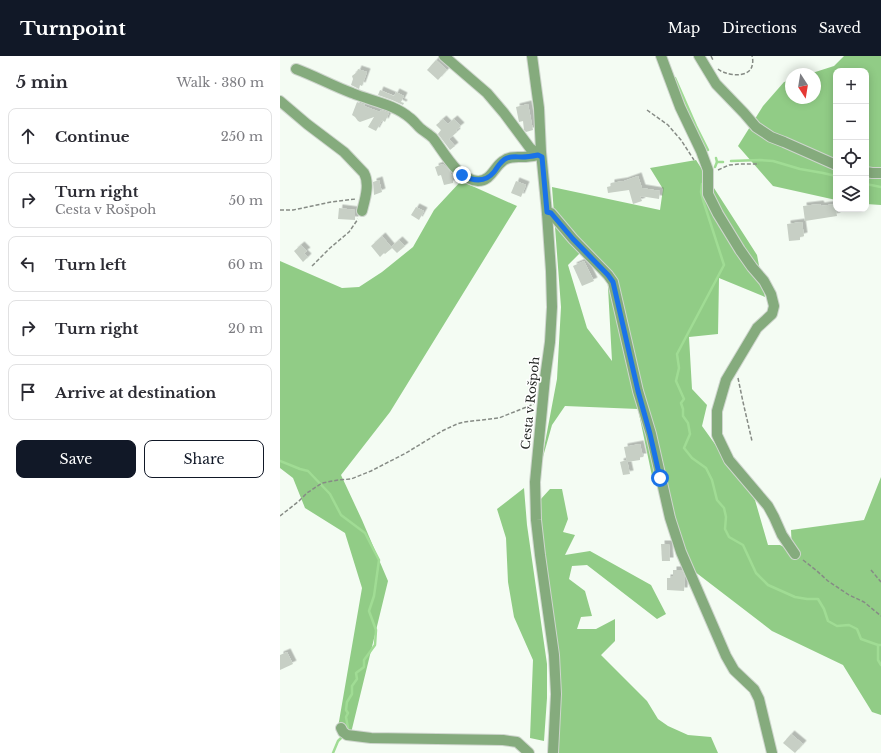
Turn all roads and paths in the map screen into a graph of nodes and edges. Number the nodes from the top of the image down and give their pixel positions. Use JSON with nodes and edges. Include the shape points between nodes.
{"nodes":[{"id":1,"x":444,"y":56,"type":"edge"},
{"id":2,"x":532,"y":56,"type":"edge"},
{"id":3,"x":661,"y":56,"type":"edge"},
{"id":4,"x":699,"y":56,"type":"edge"},
{"id":5,"x":711,"y":56,"type":"edge"},
{"id":6,"x":752,"y":56,"type":"edge"},
{"id":7,"x":714,"y":63,"type":"dead end"},
{"id":8,"x":296,"y":69,"type":"dead end"},
{"id":9,"x":718,"y":69,"type":"dead end"},
{"id":10,"x":280,"y":100,"type":"edge"},
{"id":11,"x":647,"y":110,"type":"dead end"},
{"id":12,"x":540,"y":156,"type":"junction"},
{"id":13,"x":759,"y":164,"type":"dead end"},
{"id":14,"x":833,"y":164,"type":"edge"},
{"id":15,"x":697,"y":165,"type":"dead end"},
{"id":16,"x":869,"y":172,"type":"edge"},
{"id":17,"x":881,"y":172,"type":"edge"},
{"id":18,"x":708,"y":173,"type":"junction"},
{"id":19,"x":366,"y":197,"type":"junction"},
{"id":20,"x":280,"y":210,"type":"edge"},
{"id":21,"x":362,"y":210,"type":"joint"},
{"id":22,"x":547,"y":212,"type":"junction"},
{"id":23,"x":312,"y":266,"type":"dead end"},
{"id":24,"x":738,"y":376,"type":"dead end"},
{"id":25,"x":543,"y":400,"type":"junction"},
{"id":26,"x":752,"y":441,"type":"dead end"},
{"id":27,"x":280,"y":516,"type":"edge"},
{"id":28,"x":795,"y":554,"type":"joint"},
{"id":29,"x":871,"y":570,"type":"dead end"},
{"id":30,"x":881,"y":582,"type":"edge"},
{"id":31,"x":881,"y":616,"type":"edge"},
{"id":32,"x":341,"y":728,"type":"dead end"},
{"id":33,"x":529,"y":753,"type":"edge"},
{"id":34,"x":553,"y":753,"type":"edge"},
{"id":35,"x":772,"y":753,"type":"edge"}],
"edges":[{"from":1,"to":12,"type":"street","via":[[487,92],[530,148]]},
{"from":2,"to":12,"type":"street","name":"Cesta v Rošpoh","via":[[540,108]]},
{"from":3,"to":18,"type":"street"},
{"from":4,"to":14,"type":"street","via":[[716,84],[756,127],[771,137]]},
{"from":5,"to":7,"type":"path"},
{"from":6,"to":9,"type":"path","via":[[753,65],[746,73],[732,75]]},
{"from":8,"to":12,"type":"street","via":[[405,114],[432,137],[462,175],[472,180],[478,181],[489,177],[507,158]]},
{"from":10,"to":19,"type":"street","via":[[362,169],[366,176]]},
{"from":11,"to":15,"type":"path","via":[[668,125]]},
{"from":12,"to":22,"type":"street","name":"Cesta v Rošpoh"},
{"from":13,"to":18,"type":"path","via":[[728,165]]},
{"from":16,"to":17,"type":"street"},
{"from":18,"to":28,"type":"street","via":[[708,194],[740,250],[764,281],[774,306],[772,314],[758,328],[726,380],[716,411],[717,435],[730,460],[768,506],[782,535]]},
{"from":19,"to":20,"type":"path"},
{"from":19,"to":21,"type":"street"},
{"from":21,"to":23,"type":"path","via":[[349,232]]},
{"from":22,"to":25,"type":"street","name":"Cesta v Rošpoh","via":[[552,307]]},
{"from":22,"to":35,"type":"street","via":[[551,213],[604,269],[613,282],[638,391],[679,545],[726,656],[734,670],[754,688],[759,699]]},
{"from":24,"to":26,"type":"path"},
{"from":25,"to":27,"type":"path","via":[[494,419],[457,424],[378,468],[351,479],[322,483]]},
{"from":25,"to":34,"type":"street","name":"Cesta v Rošpoh","via":[[535,482],[536,520],[554,655],[556,694]]},
{"from":28,"to":31,"type":"path","via":[[828,582],[864,602]]},
{"from":29,"to":30,"type":"path"},
{"from":32,"to":33,"type":"street","via":[[353,736],[371,738],[503,740],[517,742]]}]}
